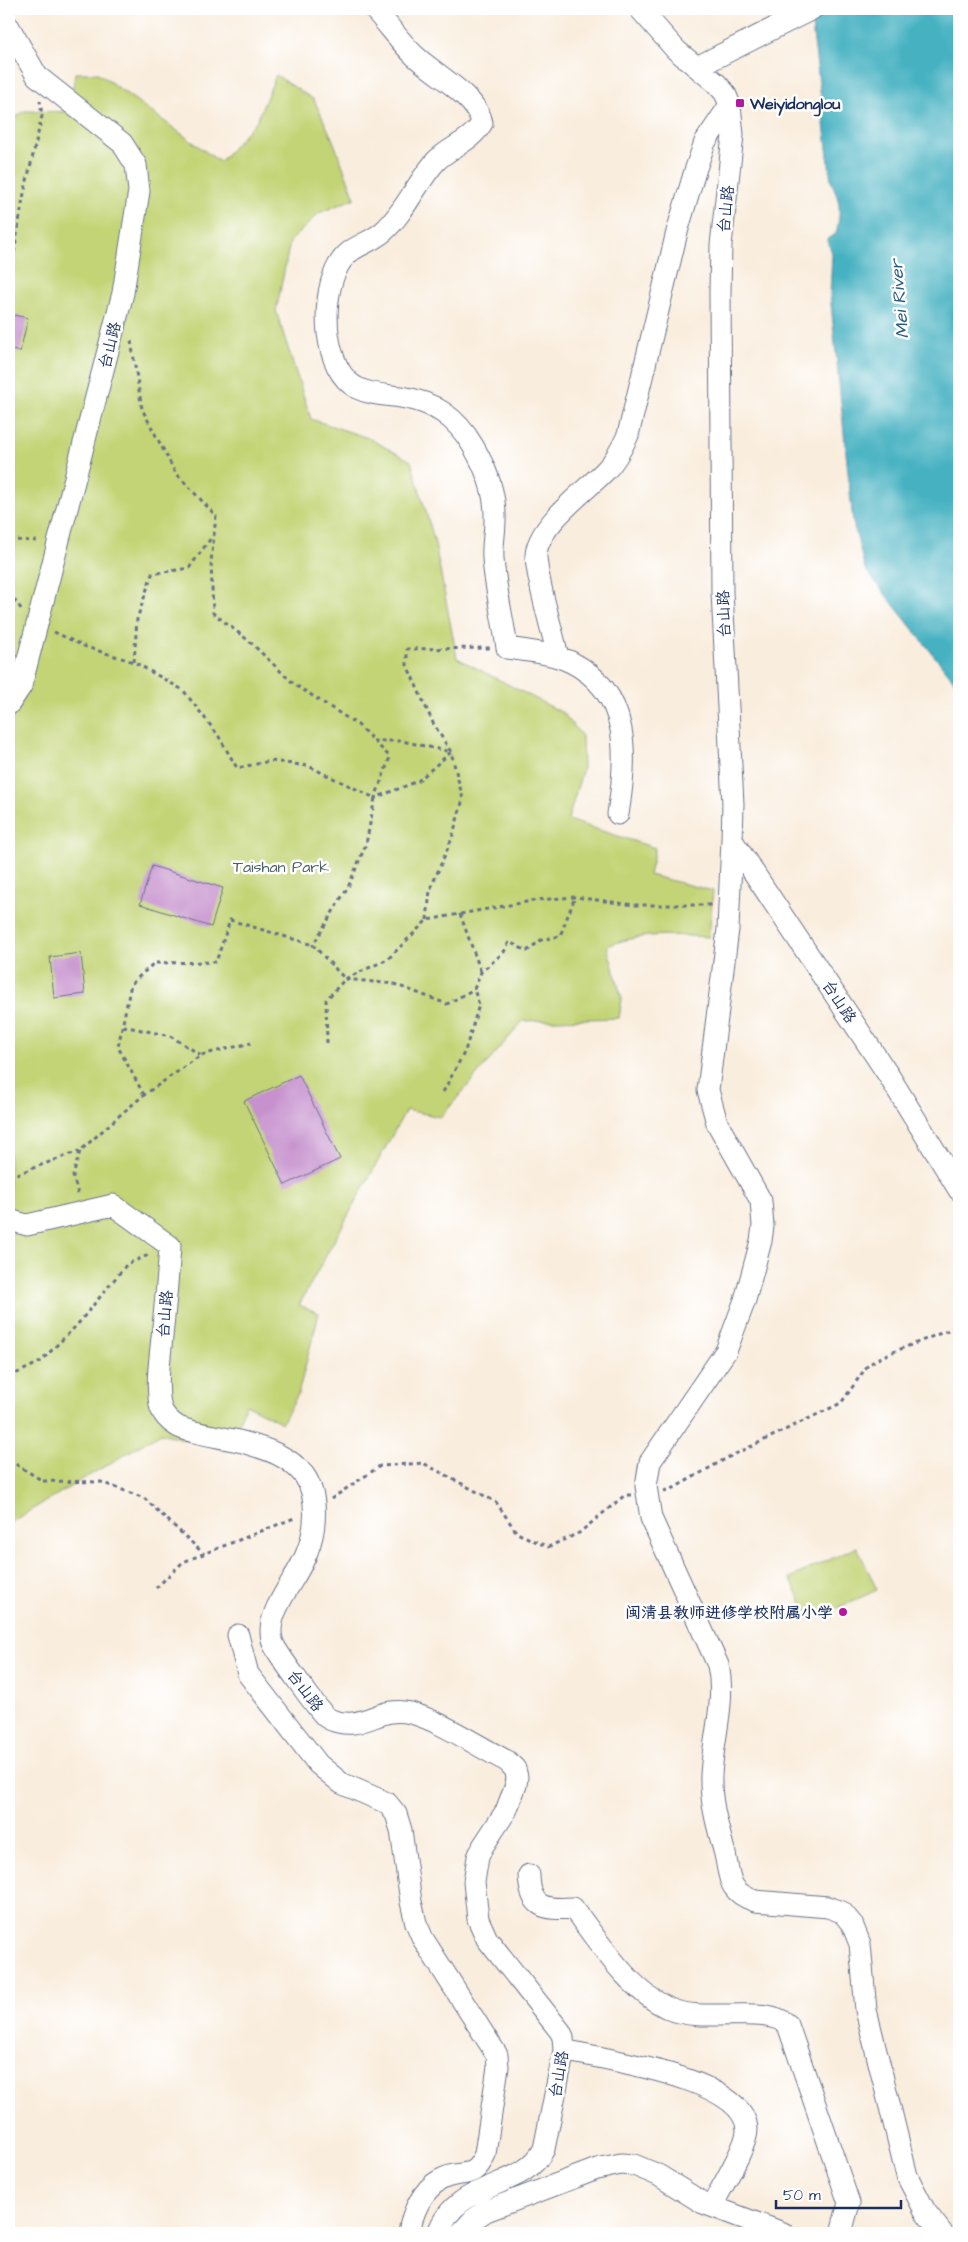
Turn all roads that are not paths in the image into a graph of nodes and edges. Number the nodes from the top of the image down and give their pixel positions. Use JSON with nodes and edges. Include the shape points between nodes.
{"nodes":[{"id":1,"x":374,"y":9,"type":"edge"},
{"id":2,"x":640,"y":9,"type":"edge"},
{"id":3,"x":812,"y":9,"type":"edge"},
{"id":4,"x":9,"y":28,"type":"edge"},
{"id":5,"x":697,"y":67,"type":"junction"},
{"id":6,"x":730,"y":105,"type":"junction"},
{"id":7,"x":558,"y":657,"type":"junction"},
{"id":8,"x":9,"y":704,"type":"edge"},
{"id":9,"x":618,"y":814,"type":"dead end"},
{"id":10,"x":732,"y":840,"type":"junction"},
{"id":11,"x":959,"y":1190,"type":"edge"},
{"id":12,"x":9,"y":1220,"type":"edge"},
{"id":13,"x":238,"y":1635,"type":"dead end"},
{"id":14,"x":529,"y":1875,"type":"dead end"},
{"id":15,"x":564,"y":2050,"type":"junction"},
{"id":16,"x":712,"y":2206,"type":"junction"},
{"id":17,"x":409,"y":2233,"type":"edge"},
{"id":18,"x":438,"y":2233,"type":"edge"},
{"id":19,"x":461,"y":2233,"type":"edge"},
{"id":20,"x":783,"y":2233,"type":"edge"},
{"id":21,"x":841,"y":2233,"type":"edge"},
{"id":22,"x":942,"y":2233,"type":"edge"}],
"edges":[{"from":1,"to":7,"type":"street","via":[[415,56],[472,104],[482,123],[471,137],[436,162],[383,231],[348,252],[341,261],[335,271],[329,297],[328,338],[340,370],[356,387],[414,400],[443,410],[453,418],[472,445],[494,496],[492,557],[508,648]]},
{"from":2,"to":5,"type":"street","name":"台山路","via":[[662,36]]},
{"from":3,"to":5,"type":"street"},
{"from":4,"to":8,"type":"street","name":"台山路","via":[[37,76],[122,143],[136,165],[139,191],[123,293],[21,686]]},
{"from":5,"to":6,"type":"street","name":"台山路","via":[[725,93]]},
{"from":6,"to":7,"type":"street","via":[[705,142],[695,171],[628,435],[607,470],[552,523],[537,544],[538,567]]},
{"from":6,"to":10,"type":"street","name":"台山路","via":[[733,135],[721,244],[720,292],[722,592]]},
{"from":7,"to":9,"type":"street","via":[[596,680],[616,707],[624,773]]},
{"from":10,"to":11,"type":"street","name":"台山路","via":[[889,1076]]},
{"from":10,"to":22,"type":"street","via":[[726,953],[708,1090],[717,1123],[761,1201],[761,1241],[745,1300],[726,1351],[650,1462],[646,1496],[656,1530],[718,1665],[721,1689],[711,1790],[730,1881],[738,1894],[746,1898],[828,1907],[842,1912],[852,1924],[860,1944],[866,2010],[906,2176],[925,2211]]},
{"from":12,"to":15,"type":"street","name":"台山路","via":[[27,1225],[113,1204],[170,1246],[159,1376],[160,1407],[168,1420],[179,1428],[230,1438],[290,1460],[305,1476],[312,1491],[315,1510],[308,1552],[275,1613],[271,1627],[273,1642],[326,1717],[353,1723],[393,1711],[424,1717],[515,1769],[518,1776],[512,1797],[483,1846],[477,1863],[474,1882],[478,1919],[492,1946],[560,2031]]},
{"from":13,"to":17,"type":"street","via":[[248,1674],[318,1764],[341,1783],[387,1803],[396,1814],[416,1923],[497,2055],[484,2154],[479,2167],[470,2173],[441,2179],[429,2188],[414,2213]]},
{"from":14,"to":21,"type":"street","via":[[529,1889],[534,1900],[550,1909],[573,1908],[634,1985],[652,2000],[686,2014],[760,2014],[781,2018],[788,2025],[849,2203]]},
{"from":15,"to":16,"type":"street","via":[[686,2078],[715,2091],[738,2107],[746,2123],[745,2140]]},
{"from":15,"to":18,"type":"street","name":"台山路","via":[[544,2150],[538,2161],[465,2199],[452,2210]]},
{"from":16,"to":19,"type":"street","via":[[646,2169],[621,2164],[598,2169],[486,2211]]},
{"from":16,"to":20,"type":"street"}]}
